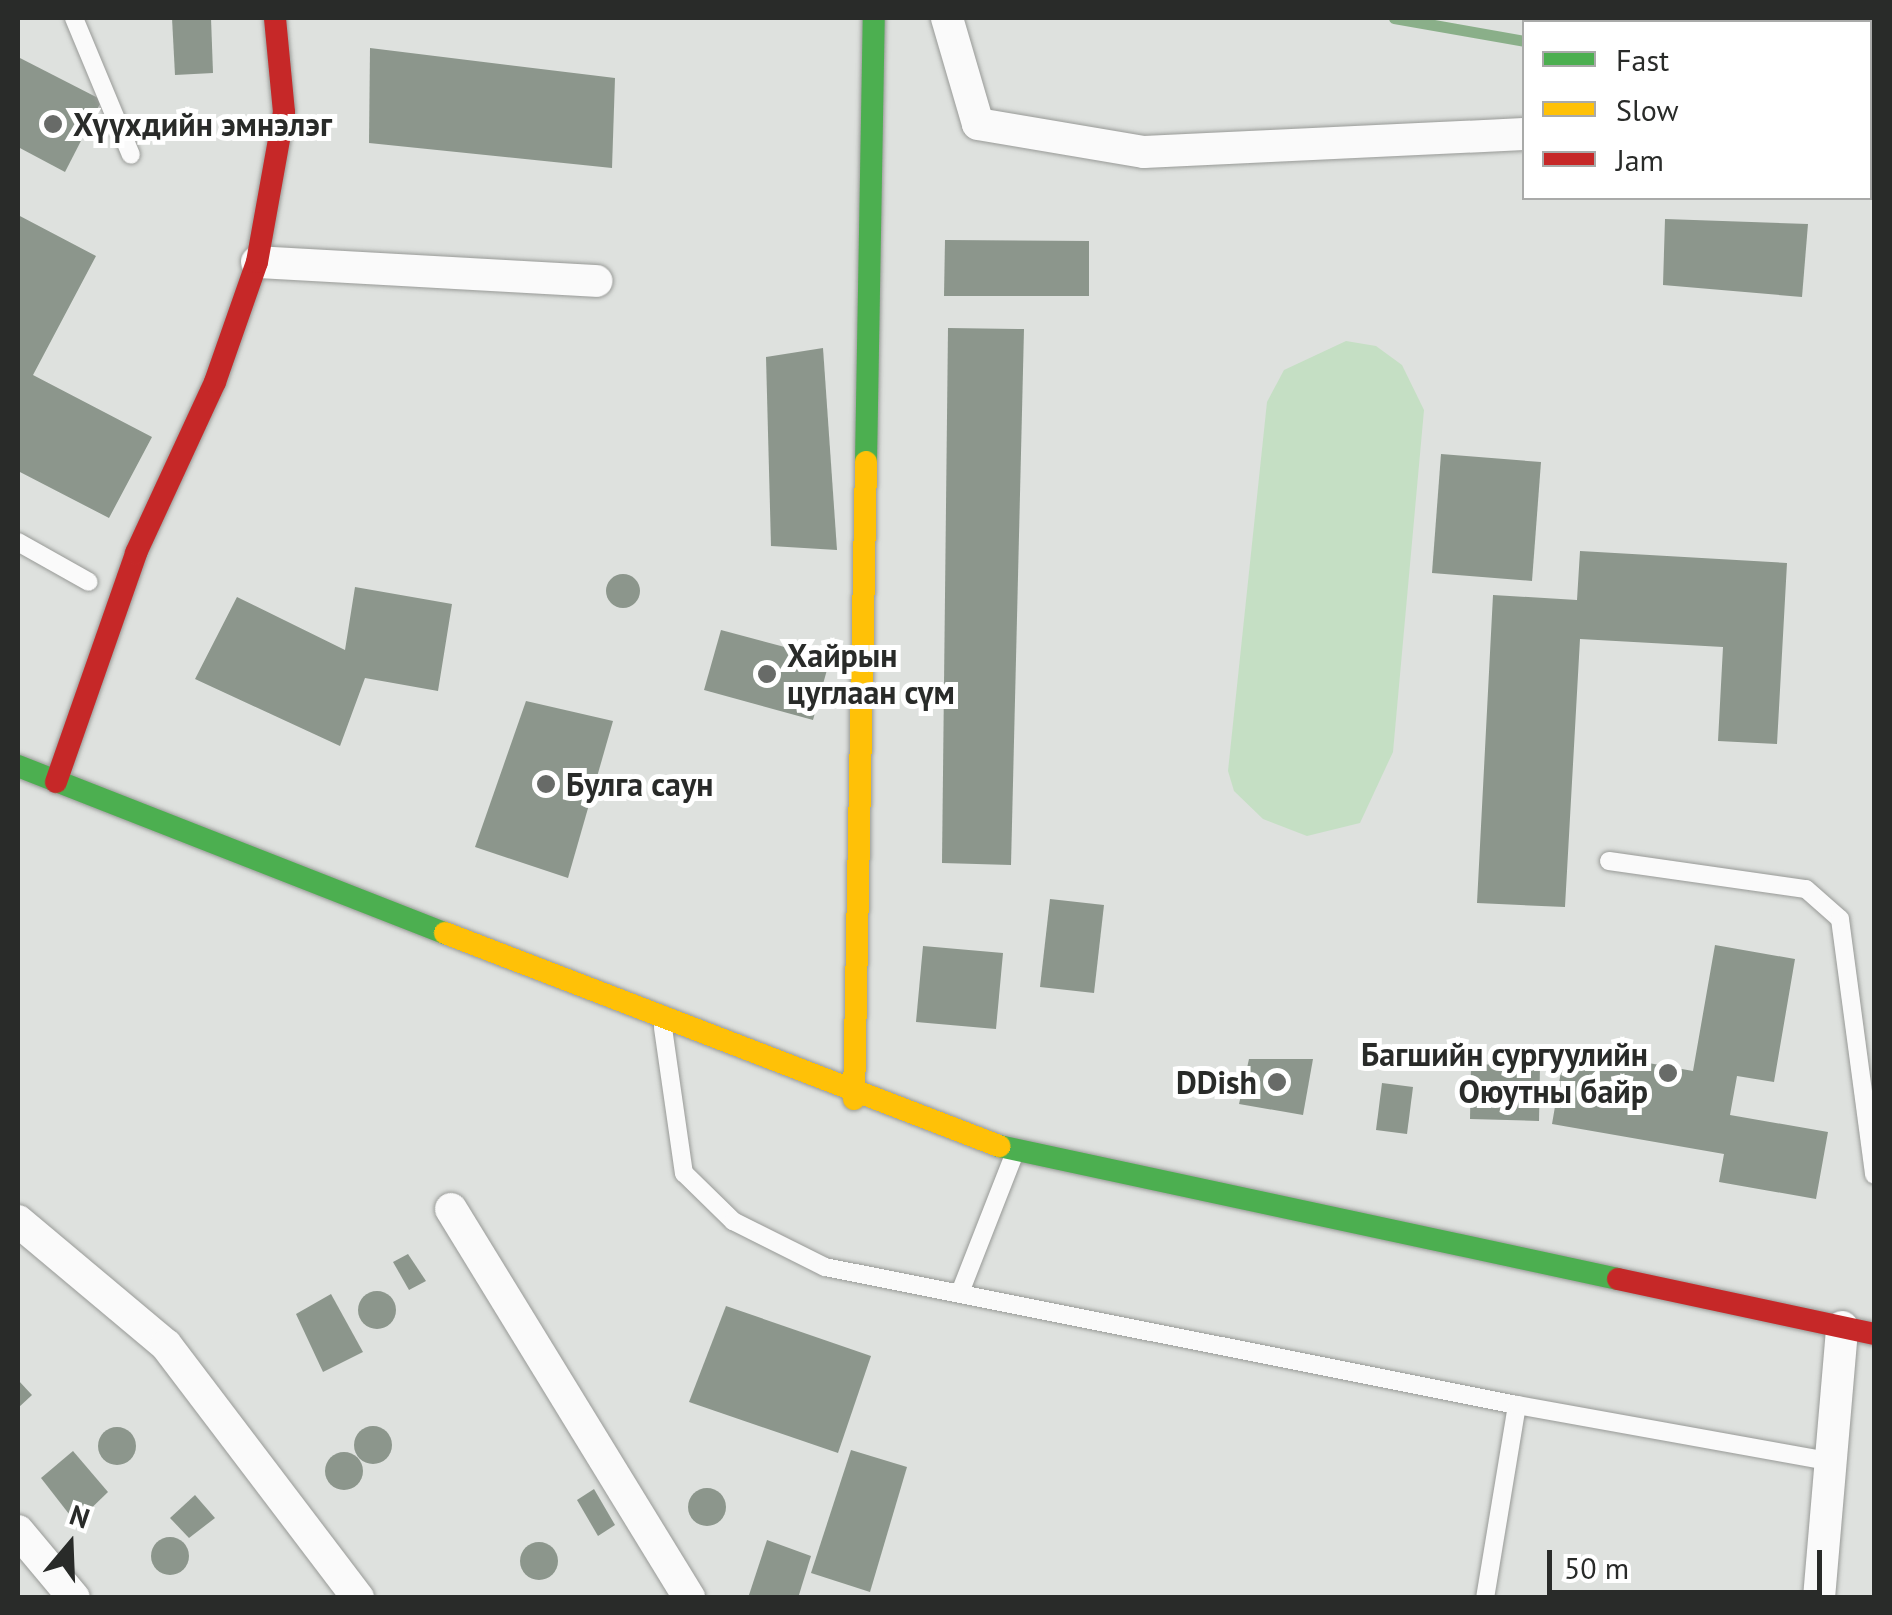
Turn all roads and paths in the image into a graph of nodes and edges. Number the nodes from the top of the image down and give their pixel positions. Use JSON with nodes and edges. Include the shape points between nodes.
{"nodes":[{"id":1,"x":74,"y":18,"type":"edge"},
{"id":2,"x":274,"y":18,"type":"edge"},
{"id":3,"x":874,"y":18,"type":"edge"},
{"id":4,"x":947,"y":18,"type":"edge"},
{"id":5,"x":1522,"y":134,"type":"edge"},
{"id":6,"x":131,"y":155,"type":"dead end"},
{"id":7,"x":257,"y":262,"type":"junction"},
{"id":8,"x":596,"y":281,"type":"dead end"},
{"id":9,"x":18,"y":542,"type":"edge"},
{"id":10,"x":89,"y":582,"type":"dead end"},
{"id":11,"x":18,"y":766,"type":"edge"},
{"id":12,"x":56,"y":782,"type":"junction"},
{"id":13,"x":1609,"y":861,"type":"dead end"},
{"id":14,"x":662,"y":1022,"type":"junction"},
{"id":15,"x":854,"y":1099,"type":"junction"},
{"id":16,"x":1016,"y":1150,"type":"junction"},
{"id":17,"x":1874,"y":1175,"type":"edge"},
{"id":18,"x":450,"y":1209,"type":"dead end"},
{"id":19,"x":18,"y":1221,"type":"edge"},
{"id":20,"x":962,"y":1290,"type":"junction"},
{"id":21,"x":1842,"y":1328,"type":"junction"},
{"id":22,"x":1874,"y":1334,"type":"edge"},
{"id":23,"x":1516,"y":1406,"type":"junction"},
{"id":24,"x":1835,"y":1462,"type":"junction"},
{"id":25,"x":18,"y":1531,"type":"edge"},
{"id":26,"x":74,"y":1598,"type":"edge"},
{"id":27,"x":358,"y":1598,"type":"edge"},
{"id":28,"x":689,"y":1598,"type":"edge"},
{"id":29,"x":1485,"y":1598,"type":"edge"},
{"id":30,"x":1819,"y":1598,"type":"edge"}],
"edges":[{"from":1,"to":6,"type":"lane"},
{"from":2,"to":7,"type":"main road","via":[[284,112]]},
{"from":3,"to":15,"type":"main road"},
{"from":4,"to":5,"type":"street","via":[[978,124],[1144,152]]},
{"from":7,"to":8,"type":"street"},
{"from":7,"to":12,"type":"main road","via":[[215,382],[136,553]]},
{"from":9,"to":10,"type":"lane"},
{"from":11,"to":12,"type":"main road"},
{"from":12,"to":14,"type":"main road"},
{"from":13,"to":17,"type":"lane","via":[[1806,889],[1840,920]]},
{"from":14,"to":15,"type":"main road"},
{"from":14,"to":20,"type":"lane","via":[[684,1174],[733,1221],[825,1266]]},
{"from":15,"to":16,"type":"main road"},
{"from":16,"to":20,"type":"lane"},
{"from":16,"to":21,"type":"main road"},
{"from":18,"to":28,"type":"street"},
{"from":19,"to":27,"type":"street","via":[[166,1345]]},
{"from":20,"to":23,"type":"lane"},
{"from":21,"to":22,"type":"main road"},
{"from":21,"to":24,"type":"street"},
{"from":23,"to":24,"type":"lane"},
{"from":23,"to":29,"type":"lane"},
{"from":24,"to":30,"type":"street"},
{"from":25,"to":26,"type":"street"}]}
